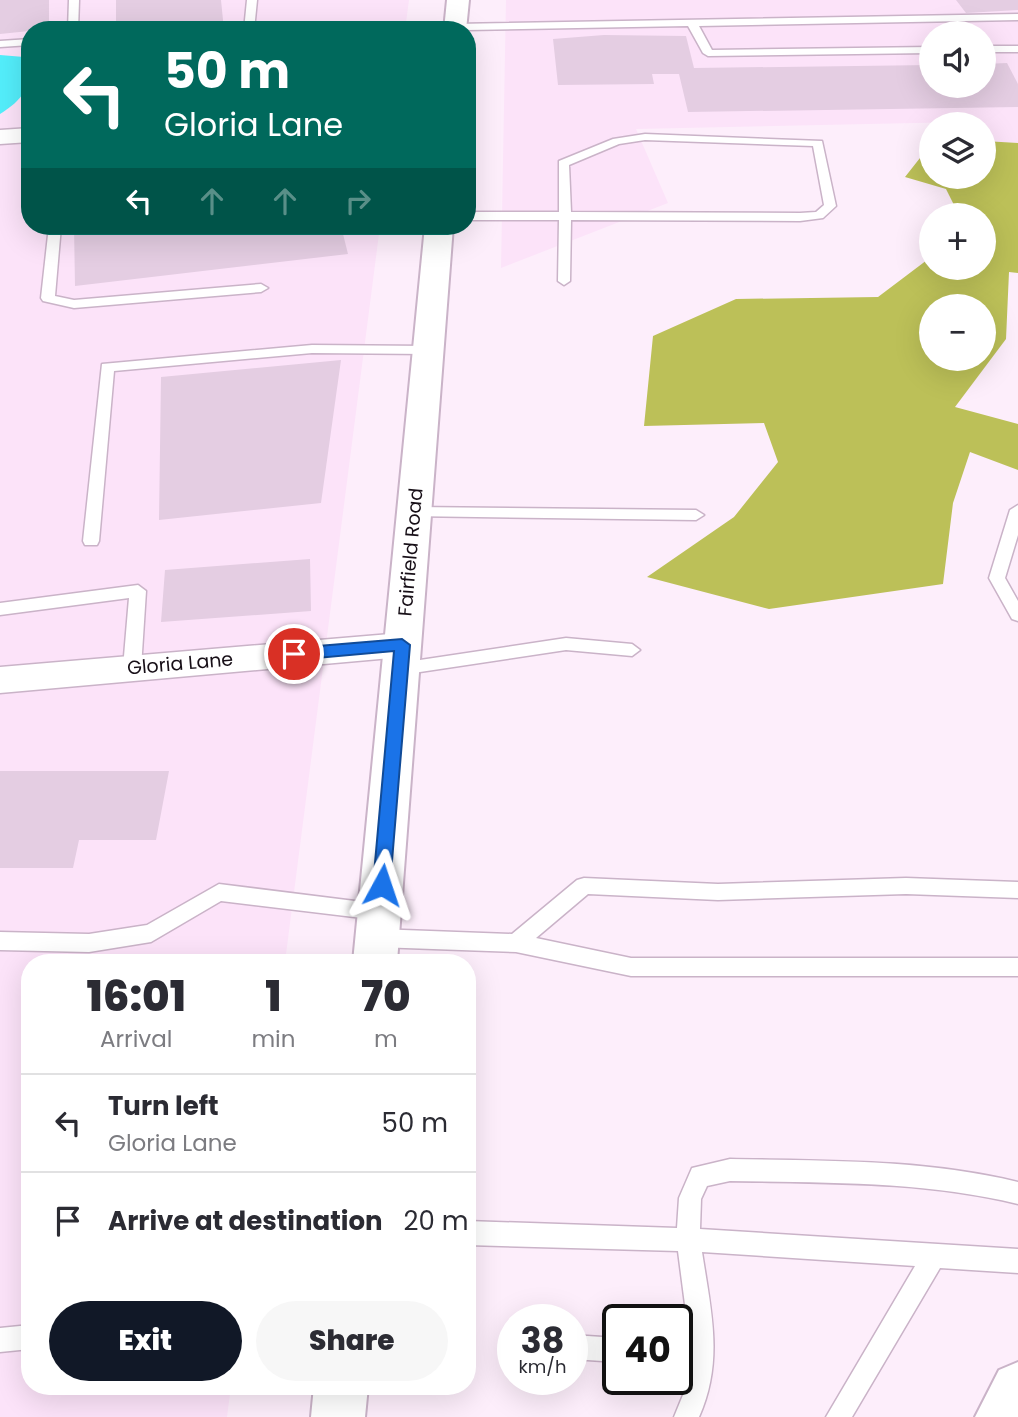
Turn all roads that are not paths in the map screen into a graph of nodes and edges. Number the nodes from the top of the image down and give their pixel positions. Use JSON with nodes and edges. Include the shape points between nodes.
{"nodes":[{"id":1,"x":74,"y":0,"type":"edge"},
{"id":2,"x":252,"y":0,"type":"edge"},
{"id":3,"x":458,"y":0,"type":"edge"},
{"id":4,"x":1018,"y":17,"type":"edge"},
{"id":5,"x":73,"y":21,"type":"edge"},
{"id":6,"x":250,"y":21,"type":"edge"},
{"id":7,"x":456,"y":21,"type":"edge"},
{"id":8,"x":692,"y":23,"type":"junction"},
{"id":9,"x":476,"y":28,"type":"edge"},
{"id":10,"x":21,"y":43,"type":"edge"},
{"id":11,"x":0,"y":44,"type":"edge"},
{"id":12,"x":996,"y":49,"type":"edge"},
{"id":13,"x":1018,"y":49,"type":"edge"},
{"id":14,"x":919,"y":50,"type":"edge"},
{"id":15,"x":21,"y":136,"type":"edge"},
{"id":16,"x":0,"y":137,"type":"edge"},
{"id":17,"x":476,"y":216,"type":"edge"},
{"id":18,"x":565,"y":216,"type":"junction"},
{"id":19,"x":54,"y":235,"type":"edge"},
{"id":20,"x":438,"y":235,"type":"edge"},
{"id":21,"x":564,"y":281,"type":"dead end"},
{"id":22,"x":261,"y":289,"type":"dead end"},
{"id":23,"x":428,"y":350,"type":"junction"},
{"id":24,"x":1018,"y":510,"type":"edge"},
{"id":25,"x":414,"y":512,"type":"junction"},
{"id":26,"x":696,"y":515,"type":"dead end"},
{"id":27,"x":91,"y":541,"type":"dead end"},
{"id":28,"x":0,"y":609,"type":"edge"},
{"id":29,"x":1018,"y":615,"type":"edge"},
{"id":30,"x":632,"y":650,"type":"dead end"},
{"id":31,"x":401,"y":657,"type":"junction"},
{"id":32,"x":132,"y":668,"type":"junction"},
{"id":33,"x":0,"y":680,"type":"edge"},
{"id":34,"x":1018,"y":890,"type":"edge"},
{"id":35,"x":377,"y":937,"type":"edge"},
{"id":36,"x":0,"y":942,"type":"edge"},
{"id":37,"x":516,"y":943,"type":"junction"},
{"id":38,"x":1018,"y":967,"type":"edge"},
{"id":39,"x":1018,"y":1194,"type":"edge"},
{"id":40,"x":476,"y":1233,"type":"edge"},
{"id":41,"x":688,"y":1240,"type":"junction"},
{"id":42,"x":1017,"y":1255,"type":"edge"},
{"id":43,"x":934,"y":1256,"type":"junction"},
{"id":44,"x":21,"y":1338,"type":"edge"},
{"id":45,"x":0,"y":1340,"type":"edge"},
{"id":46,"x":693,"y":1355,"type":"edge"},
{"id":47,"x":704,"y":1356,"type":"junction"},
{"id":48,"x":1018,"y":1389,"type":"edge"},
{"id":49,"x":340,"y":1395,"type":"edge"},
{"id":50,"x":338,"y":1417,"type":"edge"},
{"id":51,"x":686,"y":1417,"type":"edge"},
{"id":52,"x":838,"y":1417,"type":"edge"},
{"id":53,"x":1002,"y":1417,"type":"edge"}],
"edges":[{"from":1,"to":5,"type":"lane"},
{"from":2,"to":6,"type":"lane"},
{"from":3,"to":7,"type":"street"},
{"from":4,"to":8,"type":"lane","via":[[905,14]]},
{"from":8,"to":9,"type":"lane"},
{"from":8,"to":14,"type":"lane","via":[[708,53]]},
{"from":10,"to":11,"type":"lane"},
{"from":12,"to":13,"type":"lane"},
{"from":15,"to":16,"type":"street"},
{"from":17,"to":18,"type":"lane"},
{"from":18,"to":18,"type":"lane","via":[[563,163],[617,141],[645,136],[818,143],[830,206],[819,215],[800,217]]},
{"from":18,"to":21,"type":"lane"},
{"from":19,"to":22,"type":"lane","via":[[48,298],[74,304]]},
{"from":20,"to":23,"type":"street","name":"Fairfield Road"},
{"from":23,"to":25,"type":"street","name":"Fairfield Road"},
{"from":23,"to":27,"type":"lane","via":[[312,349],[107,367]]},
{"from":24,"to":29,"type":"lane","via":[[997,578]]},
{"from":25,"to":26,"type":"lane"},
{"from":25,"to":31,"type":"street","name":"Fairfield Road"},
{"from":28,"to":32,"type":"lane","via":[[138,591]]},
{"from":30,"to":31,"type":"lane","via":[[566,644]]},
{"from":31,"to":32,"type":"street","name":"Gloria Lane"},
{"from":31,"to":35,"type":"street","name":"Fairfield Road"},
{"from":32,"to":33,"type":"street","name":"Gloria Lane"},
{"from":34,"to":37,"type":"lane","via":[[718,892],[584,886]]},
{"from":35,"to":36,"type":"lane","via":[[219,892],[151,933],[89,943]]},
{"from":35,"to":37,"type":"lane"},
{"from":37,"to":38,"type":"lane","via":[[631,967]]},
{"from":39,"to":41,"type":"lane","via":[[975,1181],[916,1175],[730,1170],[700,1176],[690,1198]]},
{"from":40,"to":41,"type":"lane"},
{"from":41,"to":43,"type":"lane"},
{"from":41,"to":47,"type":"lane"},
{"from":42,"to":43,"type":"lane"},
{"from":43,"to":52,"type":"lane"},
{"from":44,"to":45,"type":"lane"},
{"from":46,"to":47,"type":"lane"},
{"from":47,"to":51,"type":"lane","via":[[696,1400]]},
{"from":48,"to":53,"type":"street"},
{"from":49,"to":50,"type":"street"}]}
